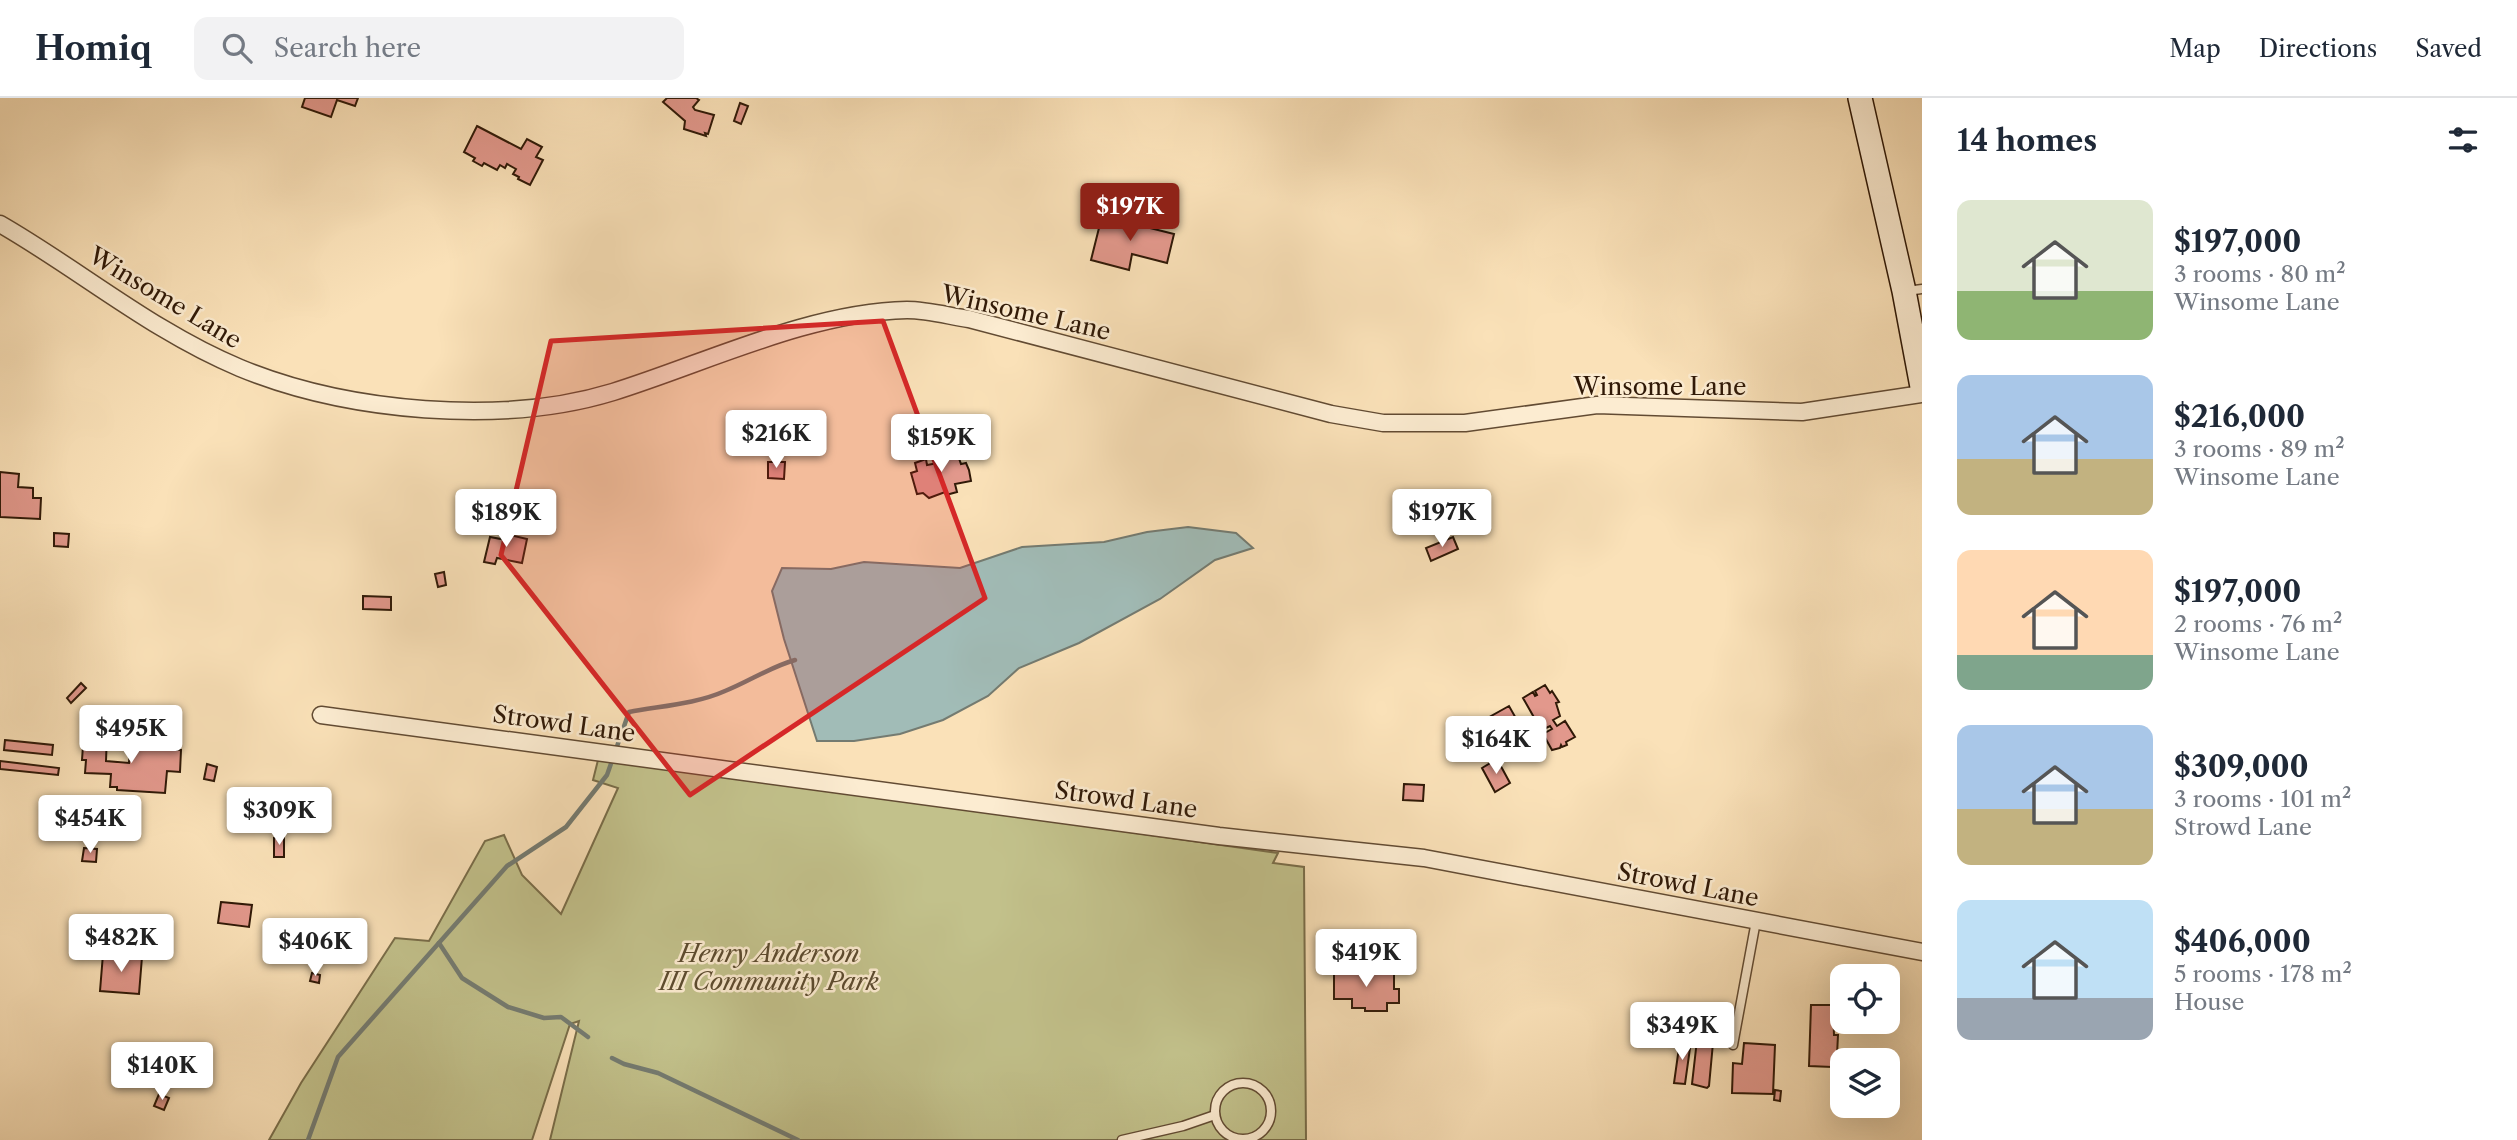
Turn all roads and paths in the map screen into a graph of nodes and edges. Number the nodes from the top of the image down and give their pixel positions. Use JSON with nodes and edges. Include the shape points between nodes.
{"nodes":[{"id":1,"x":1860,"y":98,"type":"edge"},
{"id":2,"x":0,"y":224,"type":"edge"},
{"id":3,"x":1913,"y":290,"type":"edge"},
{"id":4,"x":1922,"y":387,"type":"edge"},
{"id":5,"x":1922,"y":394,"type":"edge"},
{"id":6,"x":321,"y":715,"type":"dead end"},
{"id":7,"x":1756,"y":921,"type":"junction"},
{"id":8,"x":1922,"y":952,"type":"edge"},
{"id":9,"x":1733,"y":1045,"type":"dead end"},
{"id":10,"x":1215,"y":1115,"type":"junction"},
{"id":11,"x":1122,"y":1140,"type":"edge"}],
"edges":[{"from":1,"to":3,"type":"street"},
{"from":2,"to":5,"type":"street","name":"Winsome Lane","via":[[173,334],[239,368],[310,391],[410,409],[540,408],[610,392],[826,319],[908,310],[969,319],[1383,424],[1465,424],[1597,405],[1802,412]]},
{"from":3,"to":4,"type":"street"},
{"from":6,"to":7,"type":"street","name":"Strowd Lane","via":[[1205,834],[1424,858]]},
{"from":7,"to":8,"type":"street","name":"Strowd Lane"},
{"from":7,"to":9,"type":"lane"},
{"from":10,"to":10,"type":"lane","via":[[1219,1125],[1241,1139],[1254,1136],[1267,1123],[1269,1103],[1258,1087],[1240,1083],[1217,1098]]},
{"from":10,"to":11,"type":"lane"}]}
